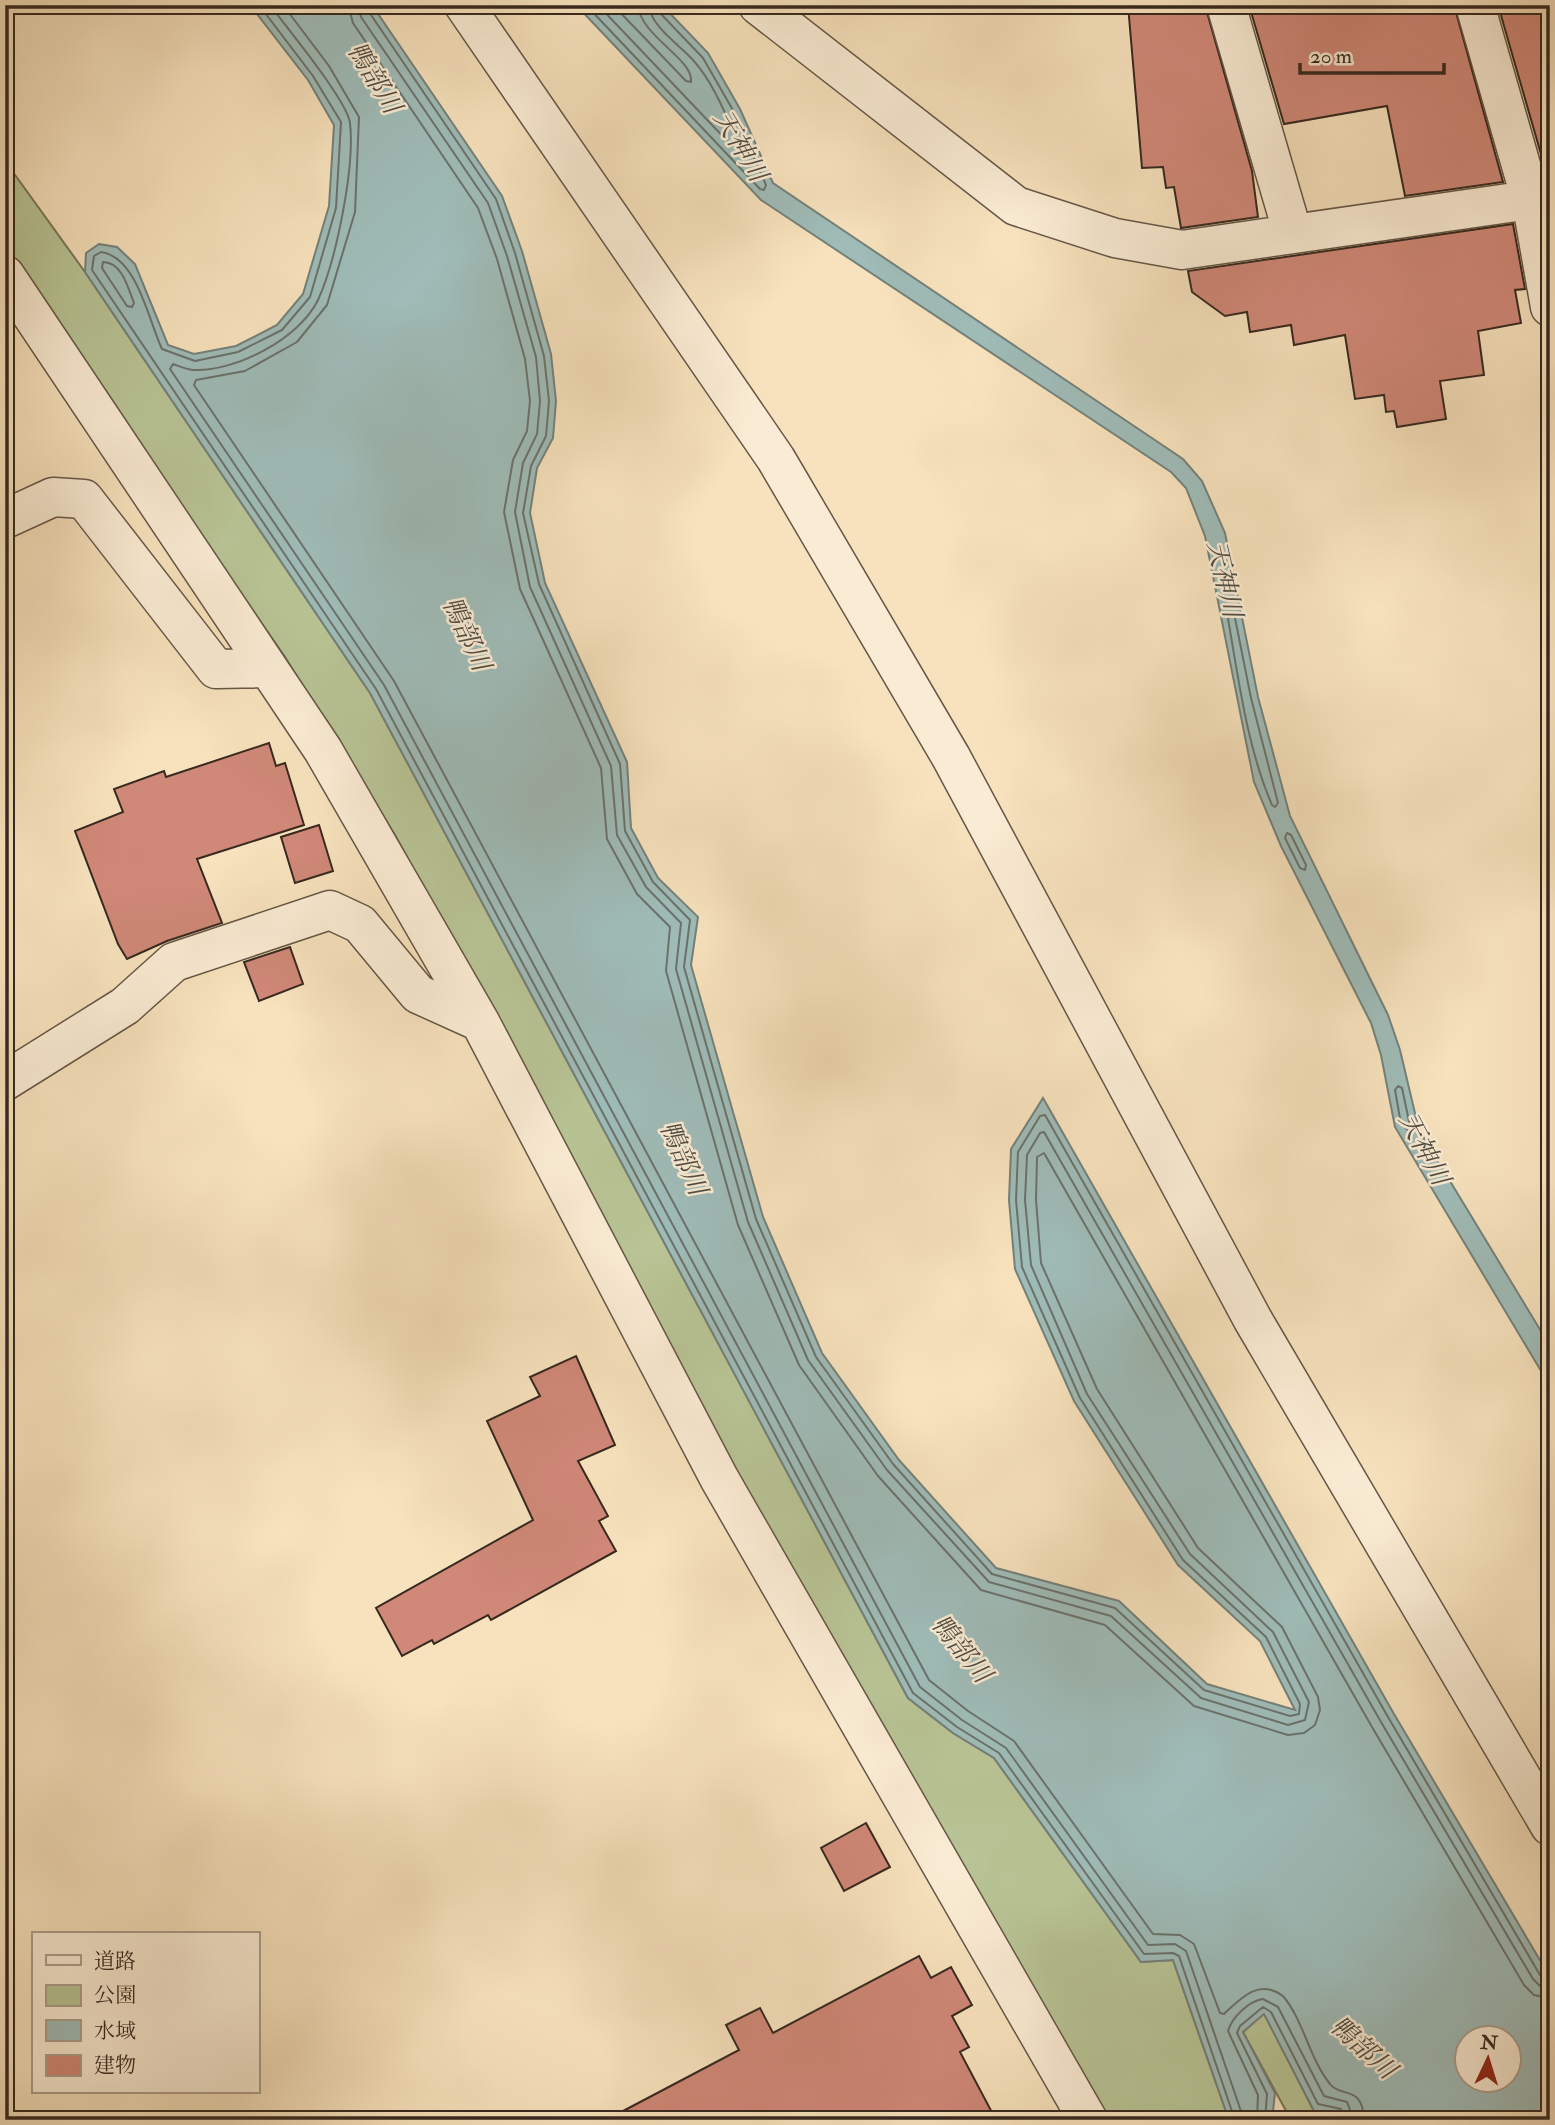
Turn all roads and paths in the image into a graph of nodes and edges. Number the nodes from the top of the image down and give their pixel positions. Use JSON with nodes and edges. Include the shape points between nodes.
{"nodes":[{"id":1,"x":464,"y":5,"type":"edge"},
{"id":2,"x":758,"y":5,"type":"edge"},
{"id":3,"x":1226,"y":5,"type":"edge"},
{"id":4,"x":1475,"y":5,"type":"edge"},
{"id":5,"x":1540,"y":199,"type":"edge"},
{"id":6,"x":1293,"y":234,"type":"junction"},
{"id":7,"x":5,"y":275,"type":"edge"},
{"id":8,"x":1550,"y":307,"type":"edge"},
{"id":9,"x":5,"y":519,"type":"edge"},
{"id":10,"x":267,"y":668,"type":"junction"},
{"id":11,"x":480,"y":1022,"type":"junction"},
{"id":12,"x":5,"y":1081,"type":"edge"},
{"id":13,"x":1550,"y":1826,"type":"edge"},
{"id":14,"x":1088,"y":2120,"type":"edge"}],
"edges":[{"from":1,"to":13,"type":"street","via":[[776,459],[951,757],[1253,1320]]},
{"from":2,"to":6,"type":"street","via":[[1016,206],[1115,238],[1182,250]]},
{"from":3,"to":6,"type":"street"},
{"from":4,"to":5,"type":"street"},
{"from":5,"to":6,"type":"street"},
{"from":5,"to":8,"type":"street"},
{"from":7,"to":10,"type":"street"},
{"from":9,"to":10,"type":"street","via":[[53,497],[84,499],[216,668]]},
{"from":10,"to":11,"type":"street","via":[[323,750]]},
{"from":11,"to":12,"type":"street","via":[[418,994],[360,924],[330,910],[174,962],[125,1006]]},
{"from":11,"to":14,"type":"street","via":[[719,1478]]}]}
